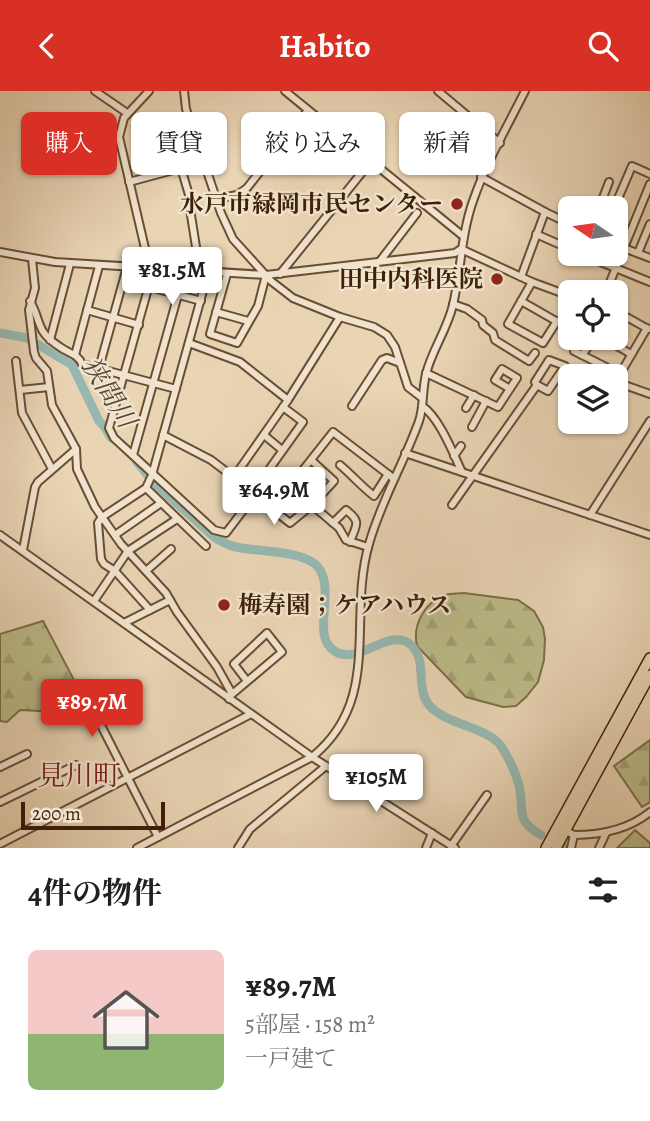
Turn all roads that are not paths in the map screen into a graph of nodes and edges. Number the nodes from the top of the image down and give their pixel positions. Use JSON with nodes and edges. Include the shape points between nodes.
{"nodes":[{"id":1,"x":96,"y":91,"type":"edge"},
{"id":2,"x":149,"y":91,"type":"edge"},
{"id":3,"x":184,"y":91,"type":"edge"},
{"id":4,"x":285,"y":91,"type":"edge"},
{"id":5,"x":438,"y":91,"type":"edge"},
{"id":6,"x":525,"y":91,"type":"edge"},
{"id":7,"x":309,"y":110,"type":"junction"},
{"id":8,"x":312,"y":112,"type":"edge"},
{"id":9,"x":127,"y":113,"type":"junction"},
{"id":10,"x":500,"y":142,"type":"junction"},
{"id":11,"x":385,"y":171,"type":"edge"},
{"id":12,"x":650,"y":174,"type":"edge"},
{"id":13,"x":360,"y":175,"type":"edge"},
{"id":14,"x":481,"y":177,"type":"junction"},
{"id":15,"x":129,"y":182,"type":"junction"},
{"id":16,"x":609,"y":182,"type":"dead end"},
{"id":17,"x":650,"y":184,"type":"edge"},
{"id":18,"x":604,"y":196,"type":"edge"},
{"id":19,"x":619,"y":196,"type":"edge"},
{"id":20,"x":217,"y":199,"type":"junction"},
{"id":21,"x":545,"y":212,"type":"junction"},
{"id":22,"x":417,"y":213,"type":"dead end"},
{"id":23,"x":558,"y":218,"type":"edge"},
{"id":24,"x":650,"y":224,"type":"edge"},
{"id":25,"x":536,"y":234,"type":"junction"},
{"id":26,"x":463,"y":236,"type":"junction"},
{"id":27,"x":628,"y":238,"type":"edge"},
{"id":28,"x":558,"y":244,"type":"edge"},
{"id":29,"x":461,"y":249,"type":"junction"},
{"id":30,"x":628,"y":249,"type":"edge"},
{"id":31,"x":0,"y":252,"type":"edge"},
{"id":32,"x":638,"y":253,"type":"junction"},
{"id":33,"x":650,"y":258,"type":"edge"},
{"id":34,"x":32,"y":259,"type":"junction"},
{"id":35,"x":379,"y":262,"type":"junction"},
{"id":36,"x":70,"y":264,"type":"junction"},
{"id":37,"x":99,"y":266,"type":"junction"},
{"id":38,"x":609,"y":266,"type":"edge"},
{"id":39,"x":617,"y":266,"type":"edge"},
{"id":40,"x":127,"y":267,"type":"junction"},
{"id":41,"x":150,"y":269,"type":"junction"},
{"id":42,"x":616,"y":269,"type":"junction"},
{"id":43,"x":200,"y":272,"type":"junction"},
{"id":44,"x":208,"y":273,"type":"junction"},
{"id":45,"x":228,"y":274,"type":"junction"},
{"id":46,"x":280,"y":274,"type":"junction"},
{"id":47,"x":265,"y":275,"type":"junction"},
{"id":48,"x":521,"y":277,"type":"junction"},
{"id":49,"x":611,"y":280,"type":"edge"},
{"id":50,"x":532,"y":282,"type":"junction"},
{"id":51,"x":650,"y":282,"type":"edge"},
{"id":52,"x":150,"y":287,"type":"junction"},
{"id":53,"x":558,"y":292,"type":"edge"},
{"id":54,"x":178,"y":295,"type":"junction"},
{"id":55,"x":201,"y":301,"type":"junction"},
{"id":56,"x":521,"y":301,"type":"junction"},
{"id":57,"x":30,"y":302,"type":"junction"},
{"id":58,"x":453,"y":304,"type":"junction"},
{"id":59,"x":87,"y":310,"type":"junction"},
{"id":60,"x":216,"y":312,"type":"junction"},
{"id":61,"x":340,"y":317,"type":"junction"},
{"id":62,"x":113,"y":318,"type":"junction"},
{"id":63,"x":628,"y":318,"type":"edge"},
{"id":64,"x":248,"y":321,"type":"junction"},
{"id":65,"x":557,"y":321,"type":"joint"},
{"id":66,"x":139,"y":325,"type":"junction"},
{"id":67,"x":649,"y":329,"type":"edge"},
{"id":68,"x":50,"y":340,"type":"junction"},
{"id":69,"x":189,"y":343,"type":"junction"},
{"id":70,"x":586,"y":350,"type":"edge"},
{"id":71,"x":624,"y":350,"type":"edge"},
{"id":72,"x":574,"y":351,"type":"dead end"},
{"id":73,"x":535,"y":353,"type":"dead end"},
{"id":74,"x":631,"y":354,"type":"junction"},
{"id":75,"x":75,"y":355,"type":"junction"},
{"id":76,"x":582,"y":355,"type":"junction"},
{"id":77,"x":16,"y":361,"type":"dead end"},
{"id":78,"x":400,"y":363,"type":"junction"},
{"id":79,"x":600,"y":364,"type":"edge"},
{"id":80,"x":626,"y":364,"type":"edge"},
{"id":81,"x":99,"y":368,"type":"junction"},
{"id":82,"x":426,"y":373,"type":"junction"},
{"id":83,"x":124,"y":375,"type":"junction"},
{"id":84,"x":153,"y":383,"type":"junction"},
{"id":85,"x":537,"y":385,"type":"junction"},
{"id":86,"x":628,"y":386,"type":"edge"},
{"id":87,"x":49,"y":387,"type":"junction"},
{"id":88,"x":176,"y":389,"type":"junction"},
{"id":89,"x":510,"y":389,"type":"dead end"},
{"id":90,"x":20,"y":390,"type":"junction"},
{"id":91,"x":650,"y":394,"type":"edge"},
{"id":92,"x":474,"y":395,"type":"junction"},
{"id":93,"x":421,"y":397,"type":"junction"},
{"id":94,"x":288,"y":400,"type":"junction"},
{"id":95,"x":486,"y":401,"type":"junction"},
{"id":96,"x":352,"y":406,"type":"dead end"},
{"id":97,"x":422,"y":406,"type":"junction"},
{"id":98,"x":283,"y":407,"type":"junction"},
{"id":99,"x":466,"y":408,"type":"dead end"},
{"id":100,"x":650,"y":421,"type":"edge"},
{"id":101,"x":472,"y":427,"type":"dead end"},
{"id":102,"x":163,"y":435,"type":"junction"},
{"id":103,"x":264,"y":435,"type":"junction"},
{"id":104,"x":461,"y":446,"type":"dead end"},
{"id":105,"x":76,"y":449,"type":"junction"},
{"id":106,"x":282,"y":450,"type":"junction"},
{"id":107,"x":405,"y":453,"type":"junction"},
{"id":108,"x":133,"y":455,"type":"junction"},
{"id":109,"x":454,"y":456,"type":"junction"},
{"id":110,"x":311,"y":460,"type":"junction"},
{"id":111,"x":340,"y":465,"type":"dead end"},
{"id":112,"x":52,"y":469,"type":"junction"},
{"id":113,"x":462,"y":472,"type":"junction"},
{"id":114,"x":152,"y":474,"type":"junction"},
{"id":115,"x":391,"y":476,"type":"junction"},
{"id":116,"x":474,"y":476,"type":"junction"},
{"id":117,"x":234,"y":477,"type":"junction"},
{"id":118,"x":147,"y":486,"type":"junction"},
{"id":119,"x":254,"y":494,"type":"junction"},
{"id":120,"x":161,"y":503,"type":"junction"},
{"id":121,"x":313,"y":505,"type":"junction"},
{"id":122,"x":452,"y":505,"type":"dead end"},
{"id":123,"x":269,"y":507,"type":"dead end"},
{"id":124,"x":590,"y":515,"type":"junction"},
{"id":125,"x":102,"y":517,"type":"junction"},
{"id":126,"x":177,"y":519,"type":"junction"},
{"id":127,"x":334,"y":523,"type":"junction"},
{"id":128,"x":0,"y":535,"type":"edge"},
{"id":129,"x":115,"y":535,"type":"junction"},
{"id":130,"x":650,"y":535,"type":"edge"},
{"id":131,"x":350,"y":543,"type":"junction"},
{"id":132,"x":206,"y":546,"type":"dead end"},
{"id":133,"x":368,"y":547,"type":"junction"},
{"id":134,"x":172,"y":548,"type":"dead end"},
{"id":135,"x":23,"y":550,"type":"junction"},
{"id":136,"x":128,"y":551,"type":"junction"},
{"id":137,"x":115,"y":571,"type":"junction"},
{"id":138,"x":146,"y":571,"type":"junction"},
{"id":139,"x":170,"y":600,"type":"junction"},
{"id":140,"x":94,"y":601,"type":"junction"},
{"id":141,"x":150,"y":610,"type":"junction"},
{"id":142,"x":124,"y":623,"type":"junction"},
{"id":143,"x":650,"y":659,"type":"edge"},
{"id":144,"x":650,"y":675,"type":"edge"},
{"id":145,"x":247,"y":681,"type":"junction"},
{"id":146,"x":82,"y":688,"type":"dead end"},
{"id":147,"x":230,"y":697,"type":"junction"},
{"id":148,"x":251,"y":714,"type":"junction"},
{"id":149,"x":27,"y":754,"type":"dead end"},
{"id":150,"x":312,"y":757,"type":"junction"},
{"id":151,"x":76,"y":765,"type":"dead end"},
{"id":152,"x":0,"y":767,"type":"edge"},
{"id":153,"x":326,"y":767,"type":"junction"},
{"id":154,"x":127,"y":778,"type":"junction"},
{"id":155,"x":487,"y":796,"type":"dead end"},
{"id":156,"x":0,"y":802,"type":"edge"},
{"id":157,"x":650,"y":812,"type":"edge"},
{"id":158,"x":432,"y":833,"type":"junction"},
{"id":159,"x":570,"y":833,"type":"junction"},
{"id":160,"x":606,"y":833,"type":"junction"},
{"id":161,"x":158,"y":837,"type":"junction"},
{"id":162,"x":0,"y":844,"type":"edge"},
{"id":163,"x":453,"y":847,"type":"edge"},
{"id":164,"x":137,"y":848,"type":"edge"},
{"id":165,"x":238,"y":848,"type":"edge"},
{"id":166,"x":426,"y":848,"type":"edge"},
{"id":167,"x":547,"y":848,"type":"edge"},
{"id":168,"x":556,"y":848,"type":"edge"},
{"id":169,"x":572,"y":848,"type":"edge"},
{"id":170,"x":599,"y":848,"type":"edge"}],
"edges":[{"from":1,"to":9,"type":"street"},
{"from":2,"to":9,"type":"street"},
{"from":3,"to":20,"type":"street"},
{"from":4,"to":7,"type":"street"},
{"from":5,"to":10,"type":"street"},
{"from":6,"to":10,"type":"street"},
{"from":7,"to":8,"type":"street"},
{"from":7,"to":20,"type":"street","via":[[247,188]]},
{"from":9,"to":15,"type":"street","via":[[119,137]]},
{"from":10,"to":14,"type":"street"},
{"from":11,"to":26,"type":"street"},
{"from":12,"to":19,"type":"street","via":[[632,166]]},
{"from":13,"to":46,"type":"street"},
{"from":14,"to":21,"type":"street"},
{"from":14,"to":26,"type":"street"},
{"from":15,"to":41,"type":"street"},
{"from":15,"to":43,"type":"street","via":[[181,168],[192,205]]},
{"from":16,"to":18,"type":"street"},
{"from":17,"to":27,"type":"street"},
{"from":20,"to":47,"type":"street","via":[[229,233]]},
{"from":21,"to":23,"type":"street"},
{"from":21,"to":25,"type":"street"},
{"from":22,"to":35,"type":"street"},
{"from":24,"to":32,"type":"street"},
{"from":25,"to":28,"type":"street"},
{"from":25,"to":48,"type":"street"},
{"from":26,"to":29,"type":"street"},
{"from":29,"to":35,"type":"street"},
{"from":29,"to":48,"type":"street"},
{"from":29,"to":58,"type":"street"},
{"from":30,"to":32,"type":"street"},
{"from":31,"to":34,"type":"street"},
{"from":32,"to":33,"type":"street"},
{"from":34,"to":36,"type":"street"},
{"from":34,"to":57,"type":"street","via":[[35,288]]},
{"from":35,"to":46,"type":"street"},
{"from":36,"to":37,"type":"street"},
{"from":36,"to":68,"type":"street"},
{"from":37,"to":40,"type":"street"},
{"from":37,"to":59,"type":"street"},
{"from":38,"to":42,"type":"street"},
{"from":39,"to":42,"type":"street"},
{"from":40,"to":41,"type":"street"},
{"from":40,"to":62,"type":"street"},
{"from":41,"to":43,"type":"street"},
{"from":41,"to":52,"type":"street"},
{"from":42,"to":49,"type":"street"},
{"from":42,"to":51,"type":"street"},
{"from":43,"to":44,"type":"street"},
{"from":44,"to":45,"type":"street"},
{"from":44,"to":55,"type":"street"},
{"from":45,"to":47,"type":"street"},
{"from":45,"to":60,"type":"street"},
{"from":46,"to":47,"type":"street"},
{"from":47,"to":61,"type":"street","via":[[293,298]]},
{"from":47,"to":64,"type":"street","via":[[258,306]]},
{"from":48,"to":50,"type":"street"},
{"from":50,"to":53,"type":"street"},
{"from":50,"to":56,"type":"street"},
{"from":52,"to":54,"type":"street"},
{"from":52,"to":66,"type":"street"},
{"from":54,"to":55,"type":"street"},
{"from":54,"to":84,"type":"street"},
{"from":55,"to":69,"type":"street"},
{"from":56,"to":65,"type":"street"},
{"from":56,"to":65,"type":"street","via":[[508,324],[543,343]]},
{"from":57,"to":68,"type":"street","via":[[40,329]]},
{"from":57,"to":87,"type":"street","via":[[36,358],[47,371]]},
{"from":58,"to":73,"type":"street","via":[[482,320],[495,339],[529,361]]},
{"from":58,"to":82,"type":"street"},
{"from":59,"to":62,"type":"street"},
{"from":59,"to":75,"type":"street"},
{"from":60,"to":64,"type":"street"},
{"from":60,"to":64,"type":"street","via":[[210,334],[237,343]]},
{"from":61,"to":78,"type":"street","via":[[387,335]]},
{"from":61,"to":94,"type":"street"},
{"from":62,"to":66,"type":"street"},
{"from":62,"to":81,"type":"street"},
{"from":63,"to":67,"type":"street"},
{"from":66,"to":83,"type":"street"},
{"from":67,"to":74,"type":"street"},
{"from":68,"to":75,"type":"street"},
{"from":69,"to":88,"type":"street"},
{"from":69,"to":94,"type":"street","via":[[240,362]]},
{"from":70,"to":76,"type":"street"},
{"from":71,"to":74,"type":"street"},
{"from":72,"to":76,"type":"street"},
{"from":74,"to":80,"type":"street"},
{"from":75,"to":81,"type":"street","via":[[82,364]]},
{"from":76,"to":79,"type":"street"},
{"from":77,"to":90,"type":"street"},
{"from":78,"to":93,"type":"street","via":[[408,387]]},
{"from":78,"to":96,"type":"street","via":[[382,360]]},
{"from":81,"to":83,"type":"street"},
{"from":82,"to":92,"type":"street"},
{"from":82,"to":93,"type":"street"},
{"from":83,"to":84,"type":"street"},
{"from":83,"to":108,"type":"street","via":[[109,428]]},
{"from":84,"to":88,"type":"street"},
{"from":84,"to":108,"type":"street"},
{"from":85,"to":85,"type":"street","via":[[548,391],[565,366],[549,360]]},
{"from":85,"to":116,"type":"street"},
{"from":86,"to":91,"type":"street"},
{"from":87,"to":90,"type":"street"},
{"from":87,"to":105,"type":"street","via":[[52,405]]},
{"from":88,"to":102,"type":"street"},
{"from":89,"to":95,"type":"street","via":[[498,407]]},
{"from":90,"to":112,"type":"street","via":[[22,413]]},
{"from":92,"to":95,"type":"street"},
{"from":92,"to":99,"type":"street"},
{"from":93,"to":97,"type":"street"},
{"from":94,"to":98,"type":"street"},
{"from":95,"to":101,"type":"street"},
{"from":97,"to":107,"type":"street"},
{"from":97,"to":109,"type":"street"},
{"from":98,"to":103,"type":"street"},
{"from":98,"to":106,"type":"street","via":[[303,422]]},
{"from":100,"to":124,"type":"street"},
{"from":102,"to":114,"type":"street"},
{"from":102,"to":117,"type":"street"},
{"from":103,"to":106,"type":"street"},
{"from":103,"to":117,"type":"street"},
{"from":104,"to":109,"type":"street"},
{"from":105,"to":112,"type":"street"},
{"from":105,"to":125,"type":"street","via":[[77,469]]},
{"from":106,"to":119,"type":"street"},
{"from":107,"to":113,"type":"street"},
{"from":107,"to":115,"type":"street"},
{"from":108,"to":114,"type":"street"},
{"from":109,"to":113,"type":"street"},
{"from":110,"to":115,"type":"street","via":[[333,432]]},
{"from":110,"to":121,"type":"street","via":[[334,481]]},
{"from":110,"to":121,"type":"street","via":[[272,509],[290,523]]},
{"from":111,"to":115,"type":"street","via":[[374,496]]},
{"from":112,"to":135,"type":"street","via":[[35,488]]},
{"from":113,"to":116,"type":"street"},
{"from":114,"to":118,"type":"street"},
{"from":114,"to":119,"type":"street","via":[[214,530],[226,533]]},
{"from":115,"to":133,"type":"street"},
{"from":116,"to":122,"type":"street"},
{"from":116,"to":124,"type":"street"},
{"from":117,"to":119,"type":"street"},
{"from":118,"to":120,"type":"street"},
{"from":118,"to":125,"type":"street"},
{"from":119,"to":123,"type":"street"},
{"from":120,"to":126,"type":"street"},
{"from":120,"to":129,"type":"street"},
{"from":121,"to":127,"type":"street"},
{"from":124,"to":130,"type":"street"},
{"from":125,"to":129,"type":"street"},
{"from":125,"to":137,"type":"street","via":[[98,523],[101,559]]},
{"from":126,"to":132,"type":"street"},
{"from":126,"to":136,"type":"street"},
{"from":127,"to":131,"type":"street"},
{"from":127,"to":131,"type":"street","via":[[346,510],[356,517]]},
{"from":128,"to":135,"type":"street"},
{"from":129,"to":136,"type":"street"},
{"from":131,"to":133,"type":"street"},
{"from":133,"to":150,"type":"street","via":[[360,589],[360,666],[355,690],[342,722]]},
{"from":134,"to":138,"type":"street"},
{"from":135,"to":140,"type":"street"},
{"from":136,"to":137,"type":"street"},
{"from":136,"to":138,"type":"street"},
{"from":137,"to":140,"type":"street"},
{"from":137,"to":141,"type":"street"},
{"from":138,"to":139,"type":"street"},
{"from":139,"to":141,"type":"street"},
{"from":139,"to":147,"type":"street","via":[[217,667]]},
{"from":140,"to":142,"type":"street"},
{"from":141,"to":142,"type":"street"},
{"from":142,"to":147,"type":"street"},
{"from":143,"to":167,"type":"highway"},
{"from":144,"to":159,"type":"highway"},
{"from":145,"to":145,"type":"street","via":[[282,652],[267,633],[233,664]]},
{"from":145,"to":147,"type":"street"},
{"from":146,"to":154,"type":"street"},
{"from":147,"to":148,"type":"street"},
{"from":148,"to":150,"type":"street"},
{"from":148,"to":154,"type":"street"},
{"from":149,"to":152,"type":"street"},
{"from":150,"to":153,"type":"street"},
{"from":150,"to":161,"type":"street"},
{"from":151,"to":156,"type":"street"},
{"from":153,"to":158,"type":"street"},
{"from":153,"to":165,"type":"street","via":[[250,829]]},
{"from":154,"to":161,"type":"street"},
{"from":154,"to":162,"type":"street"},
{"from":155,"to":163,"type":"street"},
{"from":157,"to":160,"type":"street"},
{"from":158,"to":163,"type":"street"},
{"from":158,"to":166,"type":"street"},
{"from":159,"to":160,"type":"street"},
{"from":159,"to":168,"type":"highway"},
{"from":159,"to":169,"type":"street"},
{"from":160,"to":170,"type":"street"},
{"from":161,"to":164,"type":"street"}]}
